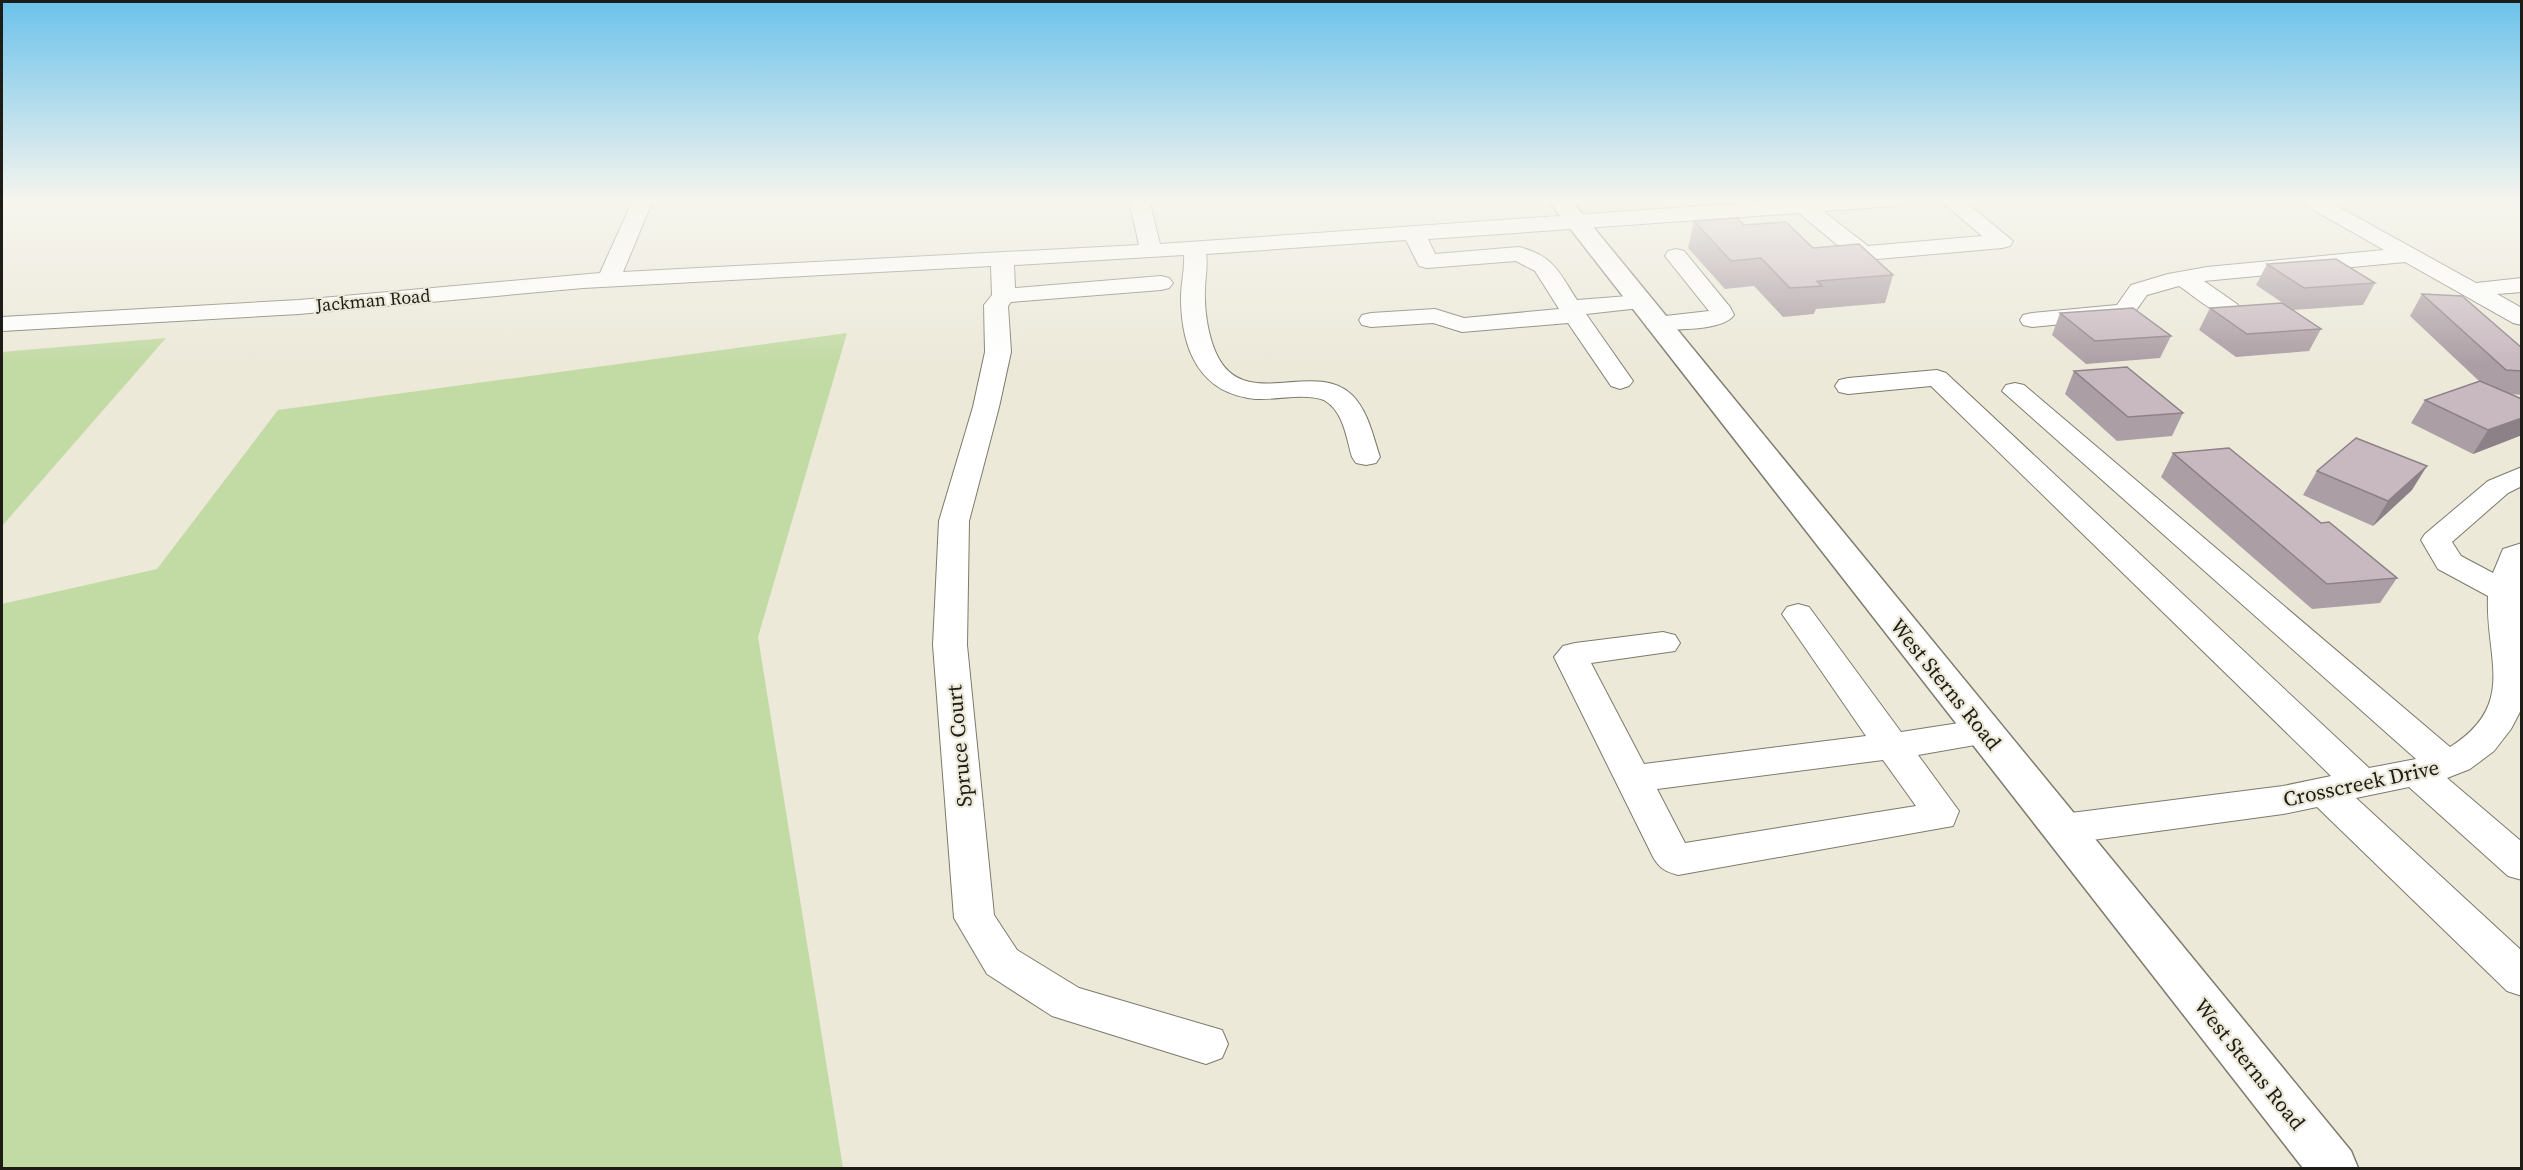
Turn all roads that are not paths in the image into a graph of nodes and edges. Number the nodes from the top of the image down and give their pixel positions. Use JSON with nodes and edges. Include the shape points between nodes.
{"nodes":[{"id":1,"x":619,"y":255,"type":"edge"},
{"id":2,"x":1059,"y":255,"type":"edge"},
{"id":3,"x":1195,"y":255,"type":"edge"},
{"id":4,"x":1424,"y":255,"type":"edge"},
{"id":5,"x":1511,"y":255,"type":"edge"},
{"id":6,"x":1520,"y":255,"type":"edge"},
{"id":7,"x":1610,"y":255,"type":"edge"},
{"id":8,"x":1675,"y":255,"type":"edge"},
{"id":9,"x":2408,"y":255,"type":"joint"},
{"id":10,"x":991,"y":258,"type":"junction"},
{"id":11,"x":2183,"y":278,"type":"junction"},
{"id":12,"x":608,"y":280,"type":"junction"},
{"id":13,"x":1161,"y":283,"type":"dead end"},
{"id":14,"x":2522,"y":285,"type":"edge"},
{"id":15,"x":2472,"y":290,"type":"junction"},
{"id":16,"x":1000,"y":300,"type":"junction"},
{"id":17,"x":2229,"y":309,"type":"edge"},
{"id":18,"x":1572,"y":311,"type":"junction"},
{"id":19,"x":1649,"y":313,"type":"junction"},
{"id":20,"x":2522,"y":319,"type":"edge"},
{"id":21,"x":1371,"y":320,"type":"dead end"},
{"id":22,"x":2032,"y":320,"type":"dead end"},
{"id":23,"x":2,"y":324,"type":"edge"},
{"id":24,"x":2494,"y":327,"type":"edge"},
{"id":25,"x":1620,"y":381,"type":"dead end"},
{"id":26,"x":1848,"y":386,"type":"dead end"},
{"id":27,"x":2015,"y":391,"type":"dead end"},
{"id":28,"x":1366,"y":457,"type":"dead end"},
{"id":29,"x":2522,"y":475,"type":"edge"},
{"id":30,"x":2522,"y":552,"type":"edge"},
{"id":31,"x":1798,"y":614,"type":"dead end"},
{"id":32,"x":2511,"y":616,"type":"edge"},
{"id":33,"x":1663,"y":643,"type":"dead end"},
{"id":34,"x":2519,"y":675,"type":"edge"},
{"id":35,"x":1985,"y":732,"type":"junction"},
{"id":36,"x":1892,"y":746,"type":"junction"},
{"id":37,"x":2431,"y":769,"type":"junction"},
{"id":38,"x":1633,"y":779,"type":"junction"},
{"id":39,"x":2343,"y":788,"type":"junction"},
{"id":40,"x":2063,"y":829,"type":"junction"},
{"id":41,"x":2522,"y":865,"type":"edge"},
{"id":42,"x":2522,"y":978,"type":"edge"},
{"id":43,"x":1206,"y":1044,"type":"dead end"},
{"id":44,"x":2333,"y":1168,"type":"edge"}],
"edges":[{"from":1,"to":12,"type":"street"},
{"from":2,"to":10,"type":"street","name":"Jackman Road"},
{"from":3,"to":28,"type":"street","via":[[1193,304],[1204,355],[1223,383],[1240,390],[1321,390],[1338,396],[1351,413]]},
{"from":4,"to":5,"type":"street","via":[[1427,261]]},
{"from":6,"to":18,"type":"street","via":[[1544,266]]},
{"from":7,"to":19,"type":"main road","name":"West Sterns Road"},
{"from":8,"to":19,"type":"street","via":[[1722,315],[1710,320]]},
{"from":9,"to":11,"type":"street"},
{"from":9,"to":15,"type":"street"},
{"from":10,"to":12,"type":"street","name":"Jackman Road"},
{"from":10,"to":16,"type":"street","via":[[983,298]]},
{"from":11,"to":17,"type":"street"},
{"from":11,"to":22,"type":"street","via":[[2139,290],[2124,311]]},
{"from":12,"to":23,"type":"street","name":"Jackman Road","via":[[299,307]]},
{"from":13,"to":16,"type":"street"},
{"from":14,"to":15,"type":"street"},
{"from":15,"to":20,"type":"street"},
{"from":16,"to":43,"type":"street","name":"Spruce Court","via":[[998,352],[954,520],[950,645],[974,918],[1002,962],[1067,1003]]},
{"from":18,"to":19,"type":"street"},
{"from":18,"to":21,"type":"street","via":[[1462,325],[1435,316]]},
{"from":18,"to":25,"type":"street"},
{"from":19,"to":35,"type":"main road","name":"West Sterns Road"},
{"from":20,"to":24,"type":"street"},
{"from":26,"to":39,"type":"street","via":[[1937,378]]},
{"from":27,"to":37,"type":"street"},
{"from":29,"to":32,"type":"street","via":[[2498,487],[2436,540],[2449,562]]},
{"from":30,"to":32,"type":"street","name":"Crosscreek Drive","via":[[2514,556],[2506,578]]},
{"from":31,"to":36,"type":"street"},
{"from":32,"to":34,"type":"street","name":"Crosscreek Drive"},
{"from":33,"to":38,"type":"street","via":[[1571,657]]},
{"from":34,"to":37,"type":"street","name":"Crosscreek Drive","via":[[2515,695],[2497,726],[2475,749]]},
{"from":35,"to":36,"type":"street"},
{"from":35,"to":40,"type":"main road","name":"West Sterns Road"},
{"from":36,"to":38,"type":"street"},
{"from":36,"to":38,"type":"street","via":[[1940,816],[1678,860]]},
{"from":37,"to":39,"type":"street","name":"Crosscreek Drive"},
{"from":37,"to":41,"type":"street"},
{"from":39,"to":40,"type":"street","name":"Crosscreek Drive","via":[[2283,800]]},
{"from":39,"to":42,"type":"street"},
{"from":40,"to":44,"type":"main road","name":"West Sterns Road"}]}
